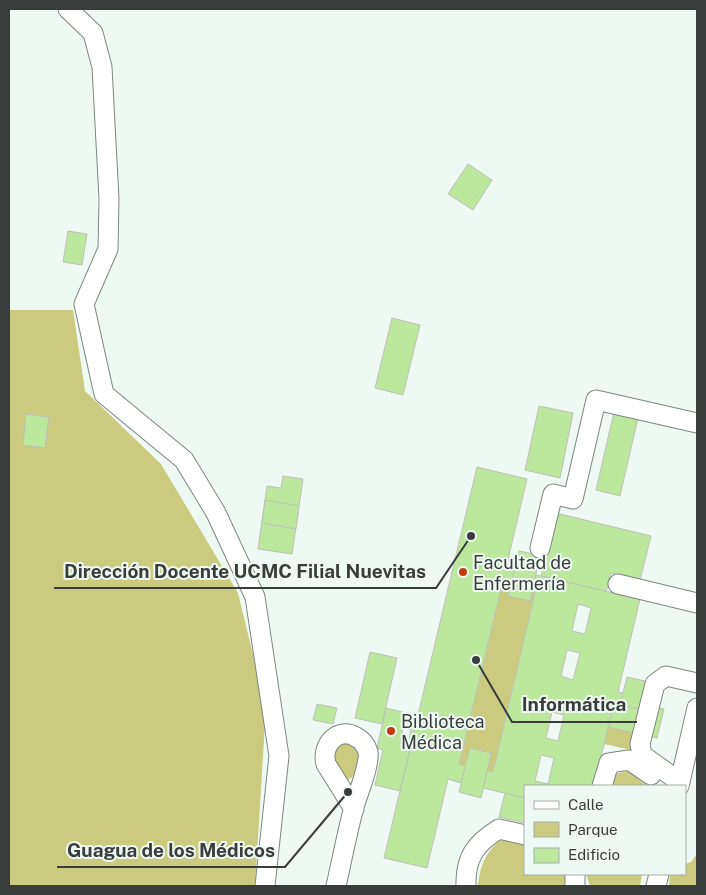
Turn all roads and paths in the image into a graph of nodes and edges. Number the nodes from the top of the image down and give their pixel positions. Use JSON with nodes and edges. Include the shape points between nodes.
{"nodes":[{"id":1,"x":68,"y":9,"type":"edge"},
{"id":2,"x":697,"y":423,"type":"edge"},
{"id":3,"x":540,"y":548,"type":"dead end"},
{"id":4,"x":618,"y":584,"type":"dead end"},
{"id":5,"x":697,"y":604,"type":"edge"},
{"id":6,"x":697,"y":683,"type":"edge"},
{"id":7,"x":697,"y":708,"type":"edge"},
{"id":8,"x":602,"y":785,"type":"edge"},
{"id":9,"x":676,"y":785,"type":"edge"},
{"id":10,"x":354,"y":809,"type":"dead end"},
{"id":11,"x":524,"y":835,"type":"edge"},
{"id":12,"x":265,"y":886,"type":"edge"},
{"id":13,"x":336,"y":886,"type":"edge"},
{"id":14,"x":466,"y":886,"type":"edge"}],
"edges":[{"from":1,"to":12,"type":"street","via":[[93,33],[102,67],[109,199],[108,249],[84,304],[104,394],[184,460],[216,512],[255,597],[279,756]]},
{"from":2,"to":3,"type":"street","via":[[596,400],[573,499],[553,494]]},
{"from":4,"to":5,"type":"street"},
{"from":6,"to":9,"type":"street","via":[[666,676],[654,684],[640,744],[642,755]]},
{"from":7,"to":9,"type":"street"},
{"from":8,"to":9,"type":"street","via":[[609,763],[629,760]]},
{"from":10,"to":13,"type":"street"},
{"from":11,"to":14,"type":"street","via":[[500,829],[482,840],[472,852]]}]}
